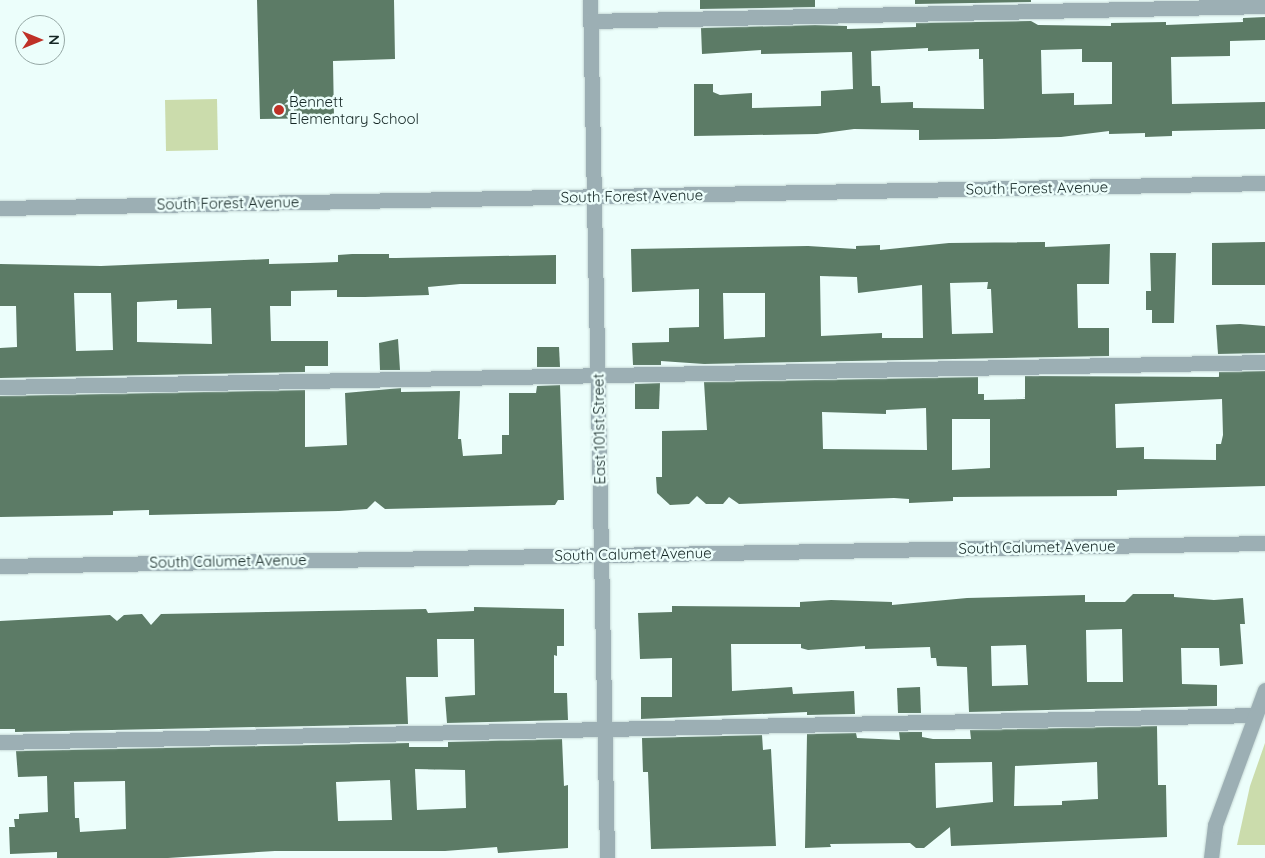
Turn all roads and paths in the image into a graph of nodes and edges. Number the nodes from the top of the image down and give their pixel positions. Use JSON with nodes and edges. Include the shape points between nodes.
{"nodes":[{"id":1,"x":590,"y":0,"type":"edge"},
{"id":2,"x":1265,"y":6,"type":"edge"},
{"id":3,"x":590,"y":21,"type":"junction"},
{"id":4,"x":1265,"y":184,"type":"edge"},
{"id":5,"x":594,"y":197,"type":"junction"},
{"id":6,"x":0,"y":208,"type":"edge"},
{"id":7,"x":1265,"y":362,"type":"edge"},
{"id":8,"x":598,"y":375,"type":"junction"},
{"id":9,"x":0,"y":387,"type":"edge"},
{"id":10,"x":1265,"y":543,"type":"edge"},
{"id":11,"x":602,"y":555,"type":"junction"},
{"id":12,"x":0,"y":566,"type":"edge"},
{"id":13,"x":1265,"y":690,"type":"edge"},
{"id":14,"x":1254,"y":715,"type":"junction"},
{"id":15,"x":605,"y":730,"type":"junction"},
{"id":16,"x":0,"y":742,"type":"edge"},
{"id":17,"x":607,"y":858,"type":"edge"},
{"id":18,"x":1211,"y":858,"type":"edge"}],
"edges":[{"from":1,"to":3,"type":"street","name":"East 101st Street"},
{"from":2,"to":3,"type":"street"},
{"from":3,"to":5,"type":"street","name":"East 101st Street"},
{"from":4,"to":5,"type":"street","name":"South Forest Avenue"},
{"from":5,"to":6,"type":"street","name":"South Forest Avenue"},
{"from":5,"to":8,"type":"street","name":"East 101st Street"},
{"from":7,"to":8,"type":"street"},
{"from":8,"to":9,"type":"street"},
{"from":8,"to":11,"type":"street","name":"East 101st Street"},
{"from":10,"to":11,"type":"street","name":"South Calumet Avenue"},
{"from":11,"to":12,"type":"street","name":"South Calumet Avenue"},
{"from":11,"to":15,"type":"street","name":"East 101st Street"},
{"from":13,"to":14,"type":"street"},
{"from":14,"to":15,"type":"street"},
{"from":14,"to":18,"type":"street","via":[[1215,825]]},
{"from":15,"to":16,"type":"street"},
{"from":15,"to":17,"type":"street","name":"East 101st Street"}]}
